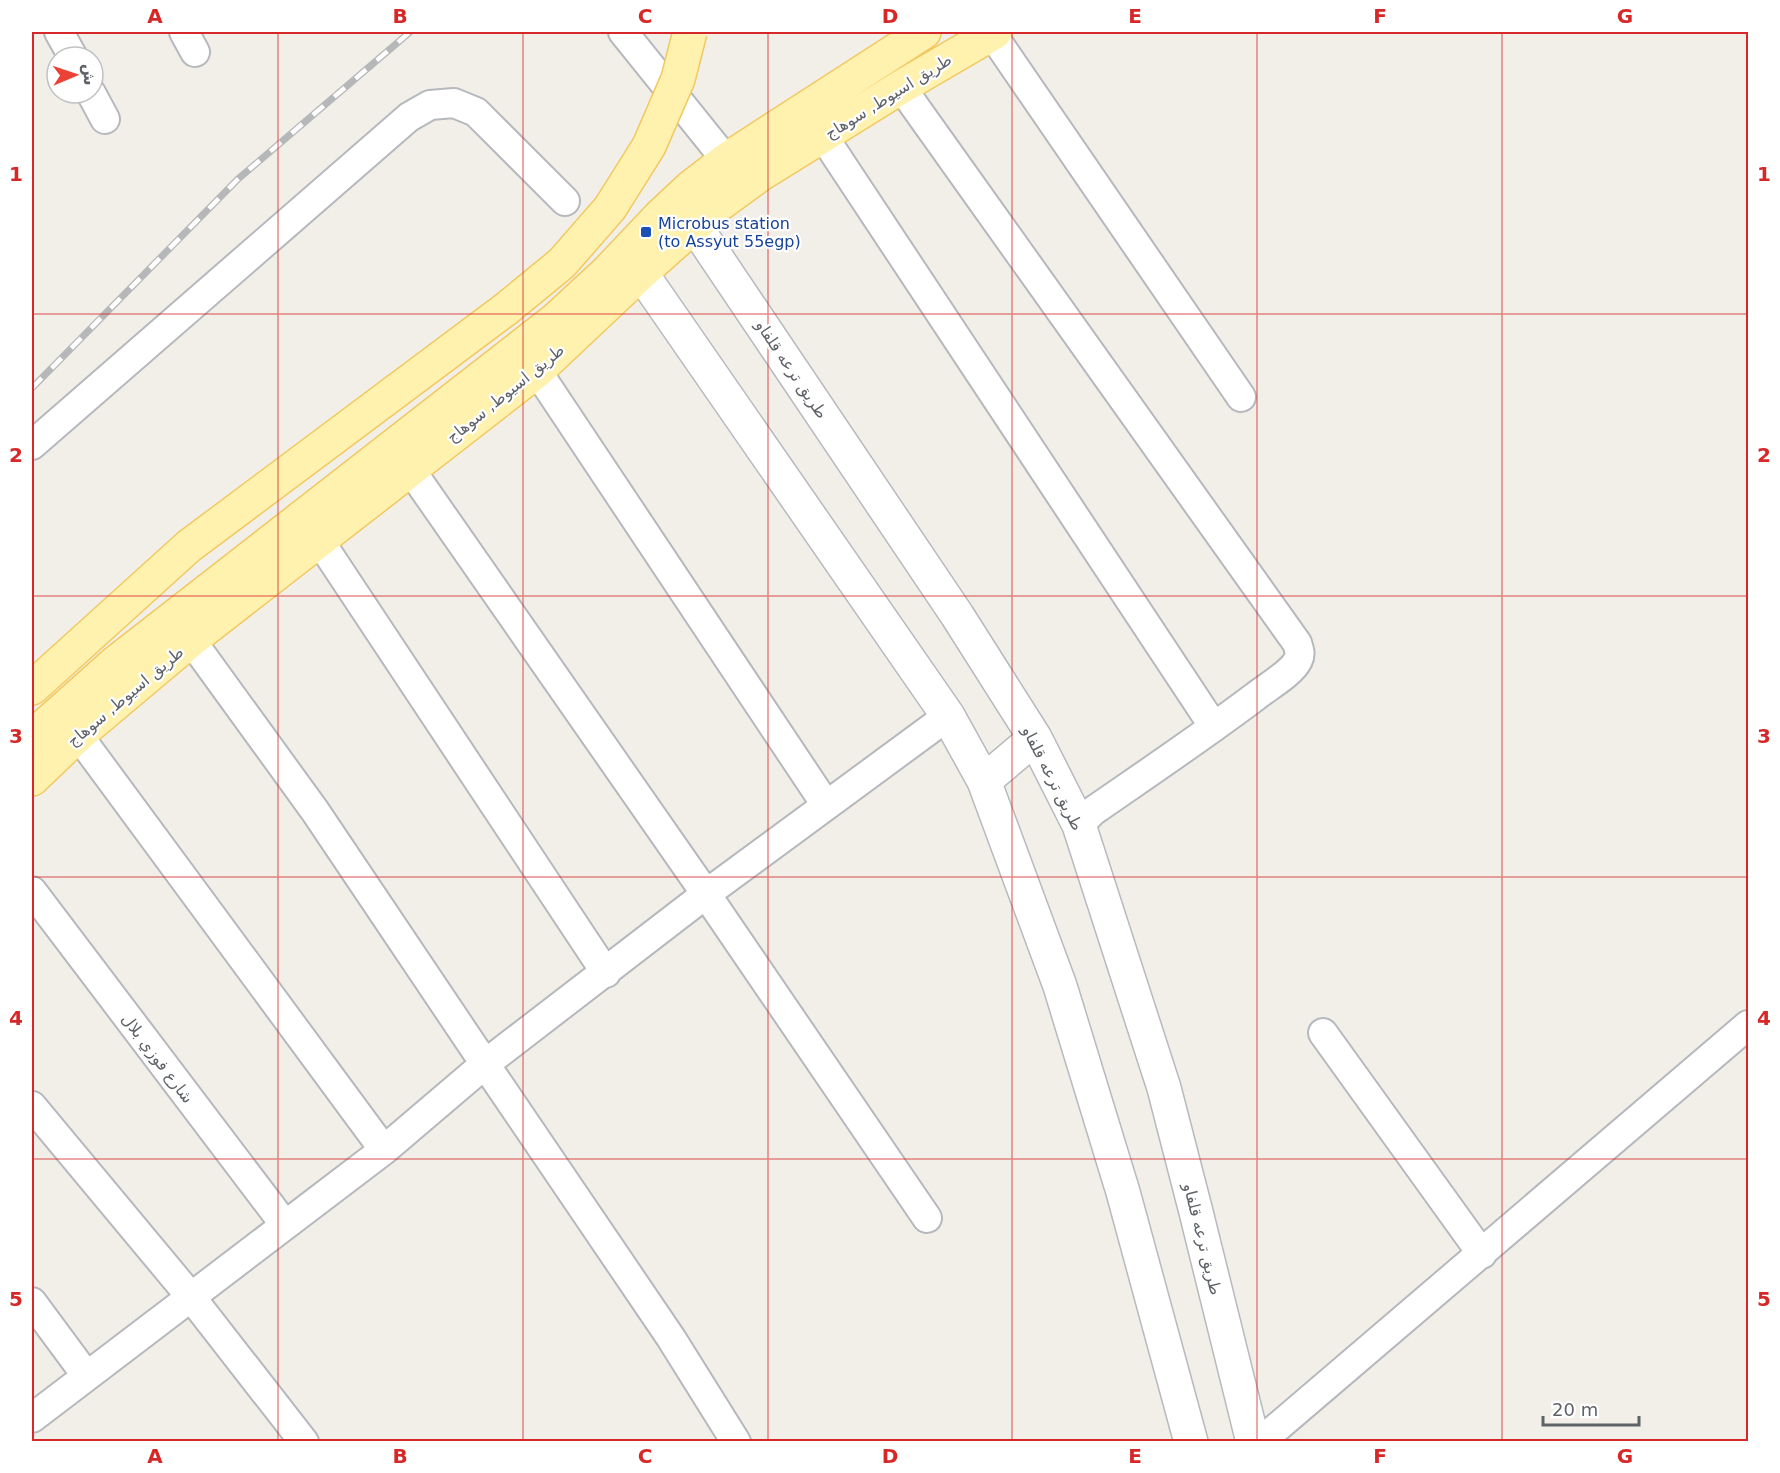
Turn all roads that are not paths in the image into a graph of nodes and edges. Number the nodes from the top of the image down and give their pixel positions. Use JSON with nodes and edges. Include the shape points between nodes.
{"nodes":[{"id":1,"x":623,"y":32,"type":"edge"},
{"id":2,"x":690,"y":32,"type":"edge"},
{"id":3,"x":924,"y":32,"type":"edge"},
{"id":4,"x":994,"y":33,"type":"edge"},
{"id":5,"x":901,"y":87,"type":"junction"},
{"id":6,"x":97,"y":105,"type":"edge"},
{"id":7,"x":105,"y":119,"type":"dead end"},
{"id":8,"x":824,"y":136,"type":"junction"},
{"id":9,"x":726,"y":160,"type":"junction"},
{"id":10,"x":565,"y":201,"type":"dead end"},
{"id":11,"x":695,"y":226,"type":"junction"},
{"id":12,"x":641,"y":273,"type":"junction"},
{"id":13,"x":537,"y":370,"type":"junction"},
{"id":14,"x":1241,"y":397,"type":"dead end"},
{"id":15,"x":32,"y":445,"type":"edge"},
{"id":16,"x":410,"y":469,"type":"junction"},
{"id":17,"x":319,"y":540,"type":"junction"},
{"id":18,"x":191,"y":640,"type":"junction"},
{"id":19,"x":36,"y":676,"type":"edge"},
{"id":20,"x":948,"y":716,"type":"junction"},
{"id":21,"x":1214,"y":727,"type":"junction"},
{"id":22,"x":78,"y":735,"type":"junction"},
{"id":23,"x":32,"y":736,"type":"edge"},
{"id":24,"x":1035,"y":738,"type":"junction"},
{"id":25,"x":32,"y":779,"type":"edge"},
{"id":26,"x":984,"y":781,"type":"junction"},
{"id":27,"x":826,"y":805,"type":"junction"},
{"id":28,"x":1079,"y":825,"type":"junction"},
{"id":29,"x":32,"y":891,"type":"edge"},
{"id":30,"x":706,"y":894,"type":"junction"},
{"id":31,"x":606,"y":973,"type":"junction"},
{"id":32,"x":1749,"y":1025,"type":"edge"},
{"id":33,"x":1323,"y":1033,"type":"dead end"},
{"id":34,"x":484,"y":1064,"type":"junction"},
{"id":35,"x":32,"y":1106,"type":"edge"},
{"id":36,"x":384,"y":1150,"type":"junction"},
{"id":37,"x":927,"y":1218,"type":"dead end"},
{"id":38,"x":285,"y":1225,"type":"junction"},
{"id":39,"x":1482,"y":1254,"type":"junction"},
{"id":40,"x":191,"y":1297,"type":"junction"},
{"id":41,"x":32,"y":1302,"type":"edge"},
{"id":42,"x":86,"y":1375,"type":"junction"},
{"id":43,"x":32,"y":1418,"type":"edge"},
{"id":44,"x":304,"y":1442,"type":"edge"},
{"id":45,"x":736,"y":1442,"type":"edge"},
{"id":46,"x":1191,"y":1442,"type":"edge"},
{"id":47,"x":1253,"y":1442,"type":"edge"},
{"id":48,"x":1260,"y":1442,"type":"edge"}],
"edges":[{"from":1,"to":9,"type":"street"},
{"from":2,"to":19,"type":"main road","bridge":true,"via":[[678,79],[649,146],[610,208],[562,263],[189,546]]},
{"from":3,"to":9,"type":"main road","name":"طريق اسيوط, سوهاج"},
{"from":4,"to":5,"type":"main road","name":"طريق اسيوط, سوهاج"},
{"from":4,"to":14,"type":"street"},
{"from":5,"to":8,"type":"main road","name":"طريق اسيوط, سوهاج"},
{"from":5,"to":21,"type":"street","via":[[1297,643],[1299,659],[1293,667]]},
{"from":6,"to":7,"type":"street"},
{"from":8,"to":11,"type":"main road","name":"طريق اسيوط, سوهاج","via":[[761,174]]},
{"from":8,"to":21,"type":"street"},
{"from":9,"to":23,"type":"main road","name":"طريق اسيوط, سوهاج","via":[[675,202],[555,320],[115,663]]},
{"from":10,"to":15,"type":"street","via":[[476,112],[454,103],[430,105],[409,117]]},
{"from":11,"to":12,"type":"main road","name":"طريق اسيوط, سوهاج"},
{"from":11,"to":24,"type":"street","name":"طريق ترعه قلفاو","via":[[957,615]]},
{"from":12,"to":13,"type":"main road","name":"طريق اسيوط, سوهاج"},
{"from":12,"to":20,"type":"street"},
{"from":13,"to":16,"type":"main road","name":"طريق اسيوط, سوهاج"},
{"from":13,"to":27,"type":"street"},
{"from":16,"to":17,"type":"main road","name":"طريق اسيوط, سوهاج"},
{"from":16,"to":30,"type":"street"},
{"from":17,"to":18,"type":"main road","name":"طريق اسيوط, سوهاج"},
{"from":17,"to":31,"type":"street"},
{"from":18,"to":22,"type":"main road","name":"طريق اسيوط, سوهاج"},
{"from":18,"to":34,"type":"street","via":[[315,811]]},
{"from":20,"to":26,"type":"street"},
{"from":20,"to":27,"type":"street"},
{"from":21,"to":28,"type":"street","via":[[1093,811]]},
{"from":22,"to":25,"type":"main road","name":"طريق اسيوط, سوهاج"},
{"from":22,"to":36,"type":"street"},
{"from":24,"to":26,"type":"street"},
{"from":24,"to":28,"type":"street","name":"طريق ترعه قلفاو"},
{"from":26,"to":46,"type":"street","via":[[1060,986],[1123,1192]]},
{"from":27,"to":30,"type":"street"},
{"from":28,"to":47,"type":"street","name":"طريق ترعه قلفاو","via":[[1164,1088]]},
{"from":29,"to":38,"type":"street","name":"شارع فوزي بلال"},
{"from":30,"to":31,"type":"street"},
{"from":30,"to":37,"type":"street"},
{"from":31,"to":34,"type":"street"},
{"from":32,"to":39,"type":"street"},
{"from":33,"to":39,"type":"street"},
{"from":34,"to":36,"type":"street"},
{"from":34,"to":45,"type":"street","via":[[671,1338]]},
{"from":35,"to":40,"type":"street"},
{"from":36,"to":38,"type":"street"},
{"from":38,"to":40,"type":"street"},
{"from":39,"to":48,"type":"street"},
{"from":40,"to":42,"type":"street"},
{"from":40,"to":44,"type":"street"},
{"from":41,"to":42,"type":"street"},
{"from":42,"to":43,"type":"street"}]}
